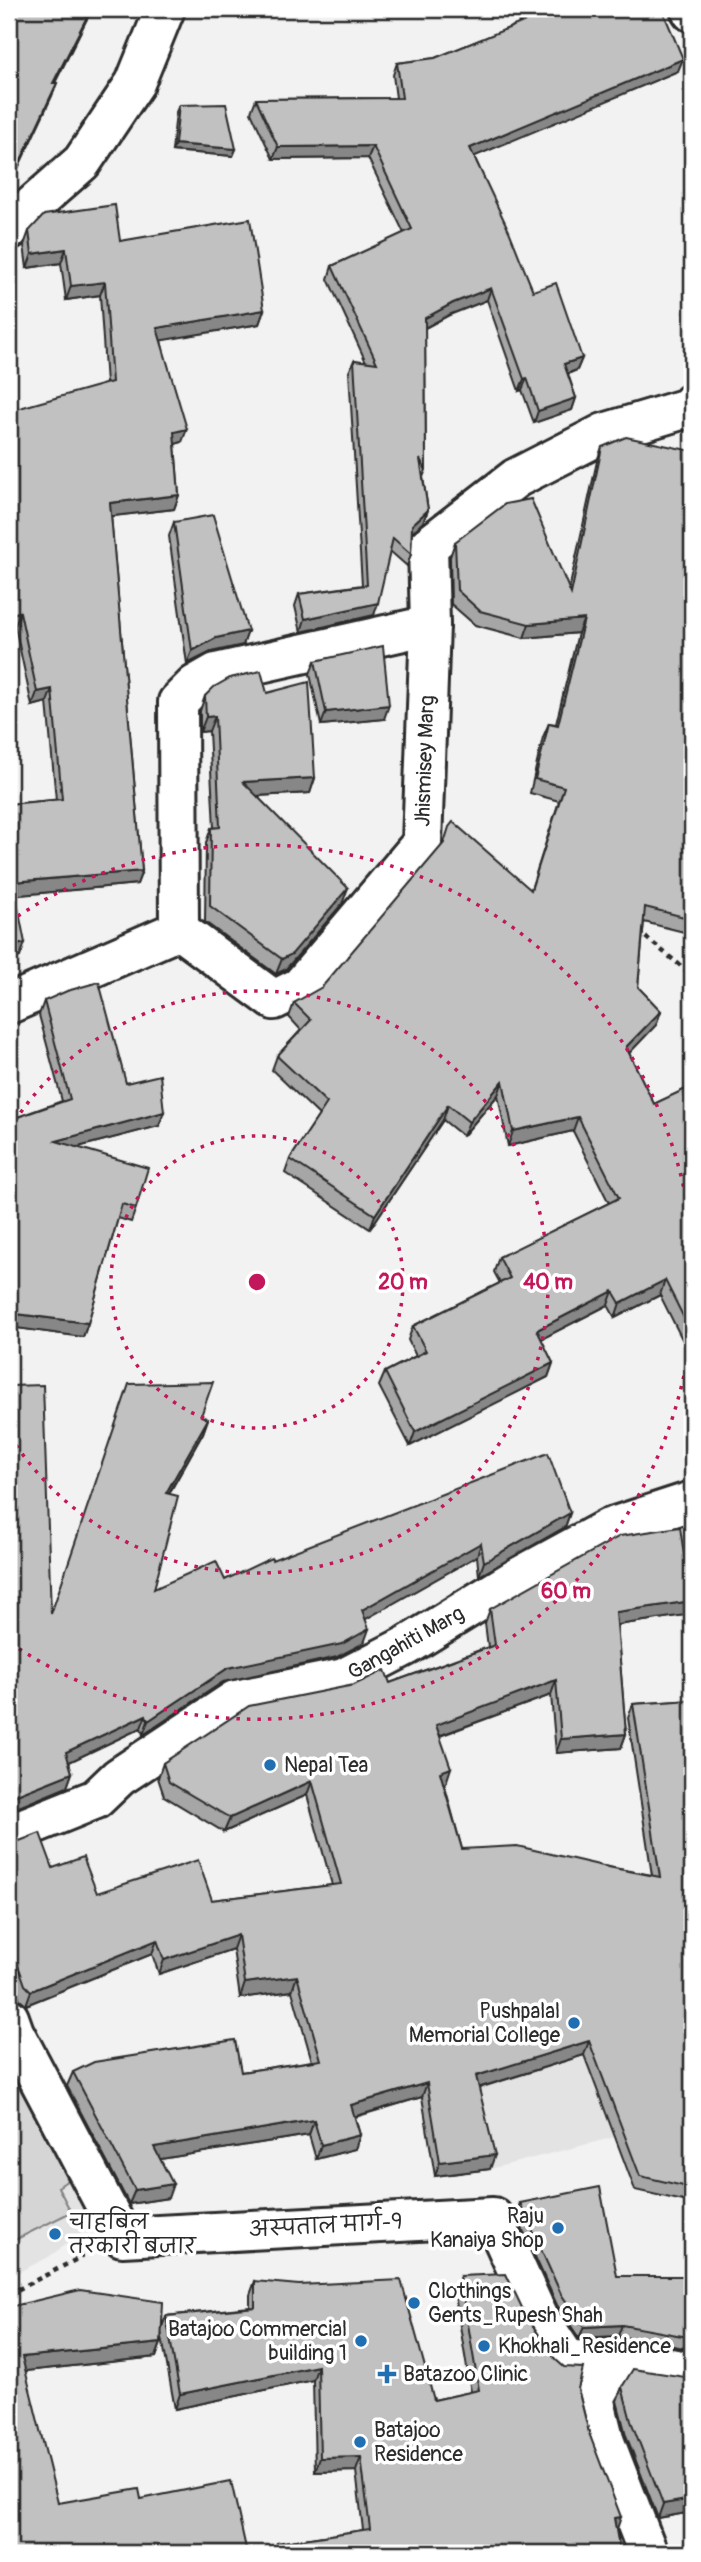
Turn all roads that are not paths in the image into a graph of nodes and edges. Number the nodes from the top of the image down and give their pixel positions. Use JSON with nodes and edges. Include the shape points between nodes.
{"nodes":[{"id":1,"x":165,"y":9,"type":"edge"},
{"id":2,"x":9,"y":230,"type":"edge"},
{"id":3,"x":692,"y":403,"type":"edge"},
{"id":4,"x":430,"y":625,"type":"junction"},
{"id":5,"x":179,"y":930,"type":"junction"},
{"id":6,"x":9,"y":1003,"type":"edge"},
{"id":7,"x":692,"y":1501,"type":"edge"},
{"id":8,"x":9,"y":1834,"type":"edge"},
{"id":9,"x":9,"y":2018,"type":"edge"},
{"id":10,"x":616,"y":2359,"type":"junction"},
{"id":11,"x":692,"y":2372,"type":"edge"},
{"id":12,"x":648,"y":2553,"type":"edge"}],
"edges":[{"from":1,"to":2,"type":"street","via":[[135,83],[82,162]]},
{"from":3,"to":4,"type":"street","name":"Jhismisey Marg","via":[[604,433],[516,478],[428,546]]},
{"from":4,"to":5,"type":"street","via":[[216,673],[178,702]]},
{"from":4,"to":5,"type":"street","name":"Jhismisey Marg","via":[[422,843],[300,987],[274,1000]]},
{"from":5,"to":6,"type":"street"},
{"from":7,"to":8,"type":"street","name":"Gangahiti Marg","via":[[610,1528],[344,1678],[235,1700],[120,1777],[96,1799]]},
{"from":9,"to":10,"type":"street","name":"अस्पताल मार्ग-१","via":[[122,2236],[493,2217],[538,2316],[568,2361]]},
{"from":10,"to":11,"type":"street","name":"अस्पताल मार्ग-१"},
{"from":10,"to":12,"type":"street","via":[[594,2398],[605,2442]]}]}
